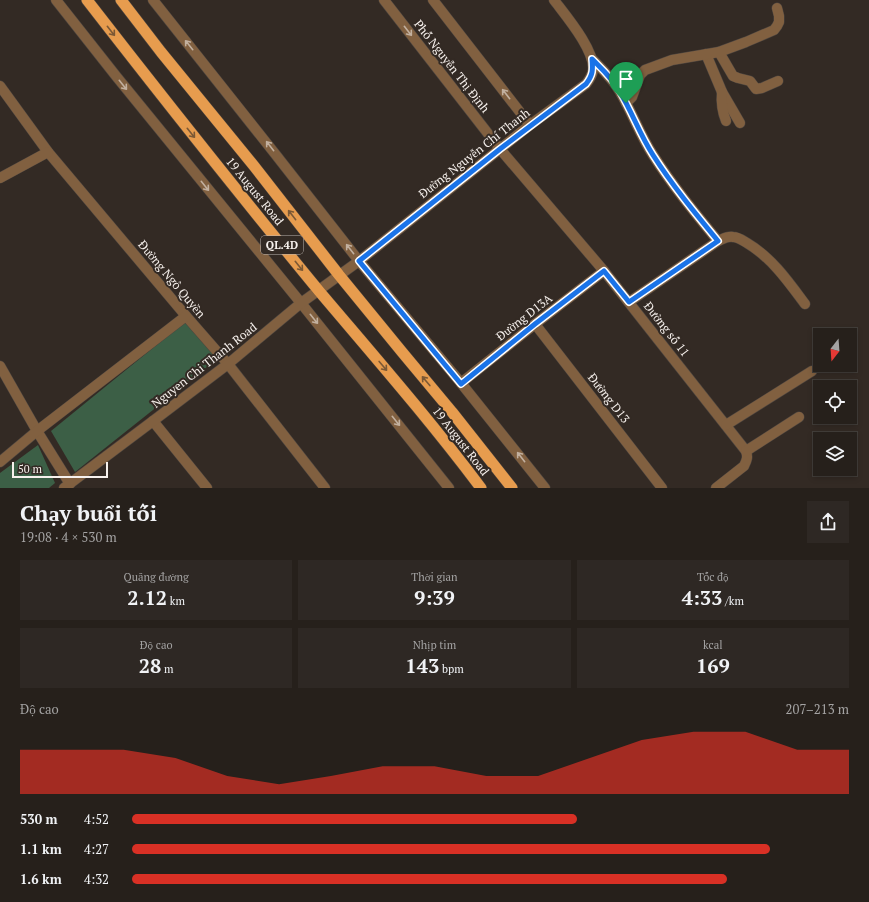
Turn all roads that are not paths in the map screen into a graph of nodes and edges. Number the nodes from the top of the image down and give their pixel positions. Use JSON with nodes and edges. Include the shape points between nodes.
{"nodes":[{"id":1,"x":56,"y":0,"type":"edge"},
{"id":2,"x":87,"y":0,"type":"edge"},
{"id":3,"x":121,"y":0,"type":"edge"},
{"id":4,"x":153,"y":0,"type":"edge"},
{"id":5,"x":384,"y":0,"type":"edge"},
{"id":6,"x":433,"y":0,"type":"edge"},
{"id":7,"x":554,"y":0,"type":"edge"},
{"id":8,"x":777,"y":8,"type":"dead end"},
{"id":9,"x":719,"y":52,"type":"junction"},
{"id":10,"x":706,"y":54,"type":"junction"},
{"id":11,"x":592,"y":59,"type":"junction"},
{"id":12,"x":778,"y":80,"type":"dead end"},
{"id":13,"x":0,"y":86,"type":"edge"},
{"id":14,"x":722,"y":92,"type":"junction"},
{"id":15,"x":626,"y":103,"type":"junction"},
{"id":16,"x":726,"y":121,"type":"dead end"},
{"id":17,"x":740,"y":123,"type":"dead end"},
{"id":18,"x":530,"y":125,"type":"junction"},
{"id":19,"x":500,"y":149,"type":"junction"},
{"id":20,"x":48,"y":152,"type":"junction"},
{"id":21,"x":0,"y":178,"type":"edge"},
{"id":22,"x":718,"y":241,"type":"junction"},
{"id":23,"x":359,"y":261,"type":"junction"},
{"id":24,"x":604,"y":271,"type":"junction"},
{"id":25,"x":339,"y":275,"type":"junction"},
{"id":26,"x":318,"y":290,"type":"junction"},
{"id":27,"x":629,"y":302,"type":"junction"},
{"id":28,"x":301,"y":303,"type":"junction"},
{"id":29,"x":805,"y":304,"type":"dead end"},
{"id":30,"x":186,"y":316,"type":"junction"},
{"id":31,"x":535,"y":324,"type":"junction"},
{"id":32,"x":228,"y":364,"type":"junction"},
{"id":33,"x":0,"y":366,"type":"edge"},
{"id":34,"x":812,"y":371,"type":"dead end"},
{"id":35,"x":461,"y":384,"type":"junction"},
{"id":36,"x":799,"y":417,"type":"dead end"},
{"id":37,"x":154,"y":421,"type":"junction"},
{"id":38,"x":726,"y":425,"type":"junction"},
{"id":39,"x":37,"y":431,"type":"junction"},
{"id":40,"x":746,"y":451,"type":"junction"},
{"id":41,"x":0,"y":462,"type":"edge"},
{"id":42,"x":67,"y":486,"type":"edge"},
{"id":43,"x":207,"y":488,"type":"edge"},
{"id":44,"x":325,"y":488,"type":"edge"},
{"id":45,"x":449,"y":488,"type":"edge"},
{"id":46,"x":481,"y":488,"type":"edge"},
{"id":47,"x":512,"y":488,"type":"edge"},
{"id":48,"x":545,"y":488,"type":"edge"},
{"id":49,"x":662,"y":488,"type":"edge"},
{"id":50,"x":716,"y":488,"type":"edge"}],
"edges":[{"from":1,"to":28,"type":"street","one_way":true},
{"from":2,"to":26,"type":"highway","name":"19 August Road","number":"QL.4D","one_way":true},
{"from":25,"to":3,"type":"highway","name":"19 August Road","number":"QL.4D","one_way":true},
{"from":23,"to":4,"type":"street","one_way":true},
{"from":5,"to":19,"type":"street","name":"Phố Nguyễn Thị Định","one_way":true},
{"from":18,"to":6,"type":"street","one_way":true},
{"from":7,"to":11,"type":"street","via":[[586,45]]},
{"from":8,"to":9,"type":"street","via":[[779,22],[774,30]]},
{"from":9,"to":10,"type":"street"},
{"from":9,"to":12,"type":"street","via":[[733,76],[750,81],[756,89]]},
{"from":10,"to":14,"type":"street"},
{"from":10,"to":15,"type":"street","via":[[672,60],[645,70],[640,75],[632,97]]},
{"from":11,"to":15,"type":"street","via":[[614,83]]},
{"from":11,"to":18,"type":"street","name":"Đường Nguyễn Chí Thanh","via":[[593,69],[586,84]]},
{"from":13,"to":20,"type":"street","name":"Đường Ngô Quyền"},
{"from":14,"to":16,"type":"street","via":[[722,110]]},
{"from":14,"to":17,"type":"street"},
{"from":15,"to":22,"type":"street","via":[[656,160]]},
{"from":18,"to":19,"type":"street","name":"Đường Nguyễn Chí Thanh"},
{"from":19,"to":23,"type":"street","name":"Đường Nguyễn Chí Thanh"},
{"from":19,"to":24,"type":"street","name":"Đường số 11"},
{"from":20,"to":21,"type":"street"},
{"from":20,"to":30,"type":"street","name":"Đường Ngô Quyền"},
{"from":22,"to":27,"type":"street"},
{"from":22,"to":29,"type":"street","via":[[739,238],[755,248],[777,268]]},
{"from":23,"to":25,"type":"street","name":"Nguyen Chi Thanh Road"},
{"from":23,"to":35,"type":"street"},
{"from":24,"to":27,"type":"street","name":"Đường số 11"},
{"from":24,"to":31,"type":"street","name":"Đường D13A"},
{"from":25,"to":26,"type":"street","name":"Nguyen Chi Thanh Road"},
{"from":47,"to":25,"type":"highway","name":"19 August Road","number":"QL.4D","one_way":true},
{"from":26,"to":28,"type":"street","name":"Nguyen Chi Thanh Road"},
{"from":26,"to":46,"type":"highway","name":"19 August Road","number":"QL.4D","one_way":true,"via":[[427,419]]},
{"from":27,"to":38,"type":"street","name":"Đường số 11"},
{"from":28,"to":32,"type":"street","name":"Nguyen Chi Thanh Road"},
{"from":28,"to":45,"type":"street","one_way":true},
{"from":30,"to":32,"type":"street","name":"Đường Ngô Quyền"},
{"from":30,"to":39,"type":"street"},
{"from":31,"to":35,"type":"street","name":"Đường D13A"},
{"from":31,"to":49,"type":"street","name":"Đường D13"},
{"from":32,"to":37,"type":"street","name":"Nguyen Chi Thanh Road"},
{"from":32,"to":44,"type":"street","name":"Đường Ngô Quyền"},
{"from":33,"to":39,"type":"street"},
{"from":34,"to":38,"type":"street"},
{"from":48,"to":35,"type":"street","one_way":true},
{"from":36,"to":40,"type":"street"},
{"from":37,"to":42,"type":"street","name":"Nguyen Chi Thanh Road"},
{"from":37,"to":43,"type":"street"},
{"from":38,"to":40,"type":"street","name":"Đường số 11"},
{"from":39,"to":41,"type":"street"},
{"from":39,"to":42,"type":"street"},
{"from":40,"to":50,"type":"street","via":[[748,456],[744,466]]}]}
